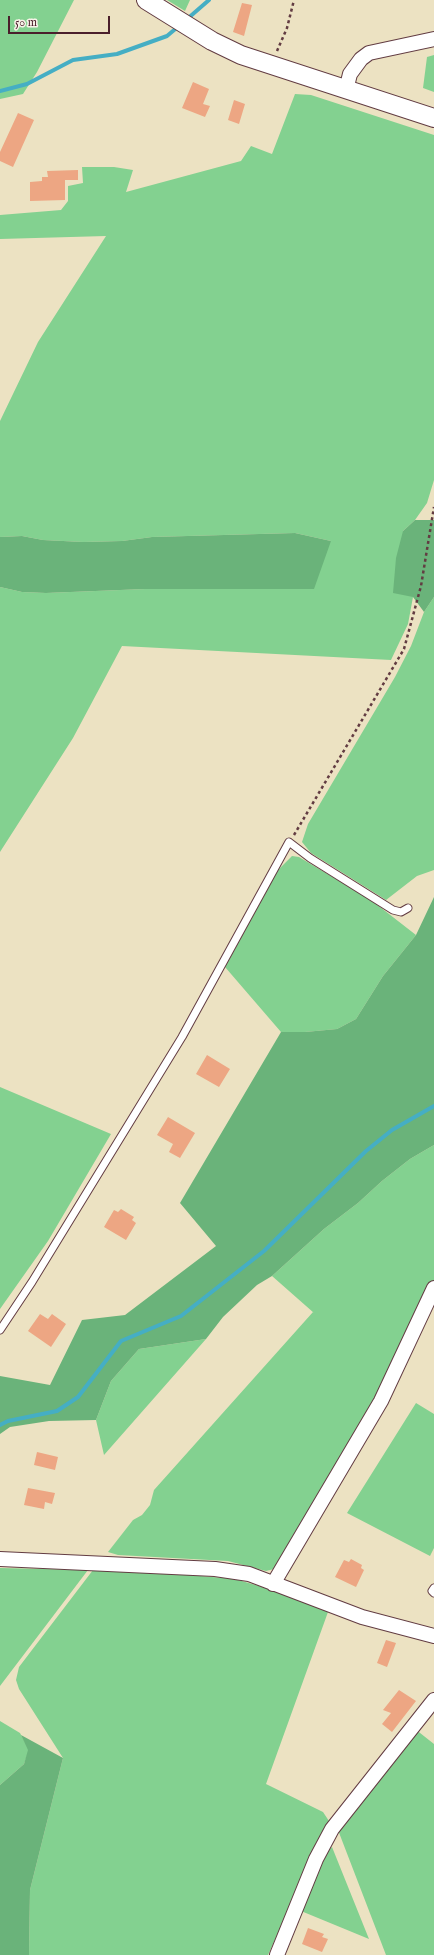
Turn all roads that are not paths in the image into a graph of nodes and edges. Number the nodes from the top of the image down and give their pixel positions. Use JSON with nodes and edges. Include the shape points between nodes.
{"nodes":[{"id":1,"x":146,"y":0,"type":"edge"},
{"id":2,"x":434,"y":39,"type":"edge"},
{"id":3,"x":346,"y":90,"type":"junction"},
{"id":4,"x":434,"y":118,"type":"edge"},
{"id":5,"x":408,"y":908,"type":"dead end"},
{"id":6,"x":434,"y":1288,"type":"edge"},
{"id":7,"x":0,"y":1330,"type":"edge"},
{"id":8,"x":0,"y":1559,"type":"edge"},
{"id":9,"x":273,"y":1584,"type":"junction"},
{"id":10,"x":434,"y":1588,"type":"edge"},
{"id":11,"x":434,"y":1593,"type":"edge"},
{"id":12,"x":434,"y":1636,"type":"edge"},
{"id":13,"x":434,"y":1700,"type":"edge"},
{"id":14,"x":278,"y":1955,"type":"edge"}],
"edges":[{"from":1,"to":3,"type":"street","via":[[212,41],[241,54]]},
{"from":2,"to":3,"type":"street","via":[[369,53],[350,74]]},
{"from":3,"to":4,"type":"street"},
{"from":5,"to":7,"type":"lane","via":[[401,912],[393,910],[289,842],[182,1037]]},
{"from":6,"to":9,"type":"street","via":[[381,1400]]},
{"from":8,"to":9,"type":"street","via":[[215,1569],[249,1574]]},
{"from":9,"to":12,"type":"street","via":[[362,1617]]},
{"from":10,"to":11,"type":"lane"},
{"from":13,"to":14,"type":"street","via":[[332,1829],[316,1859]]}]}
